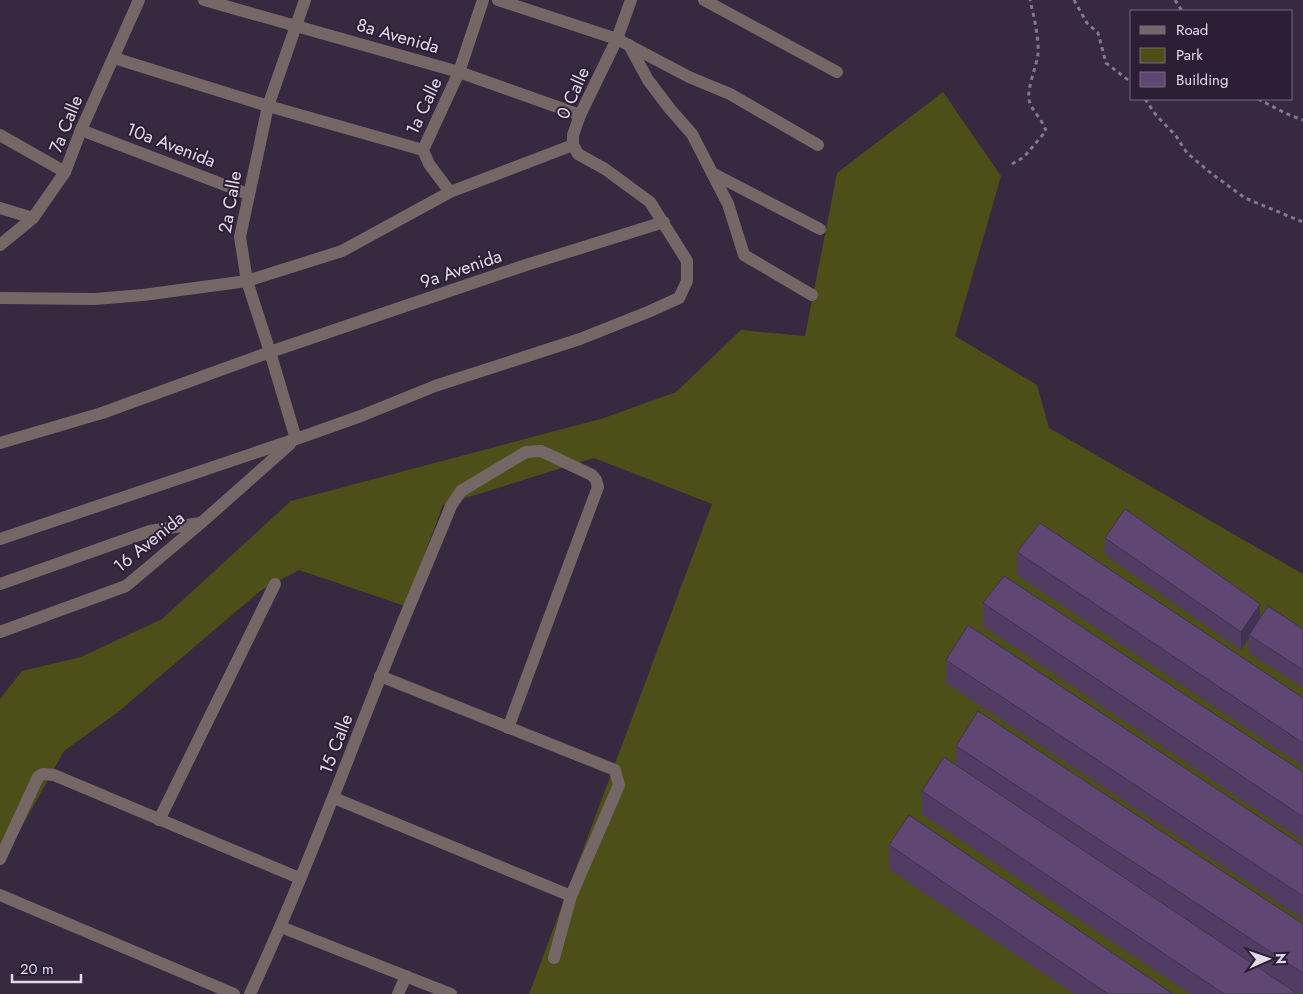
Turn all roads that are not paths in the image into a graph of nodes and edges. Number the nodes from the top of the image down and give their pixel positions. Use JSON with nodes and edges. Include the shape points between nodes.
{"nodes":[{"id":1,"x":139,"y":0,"type":"edge"},
{"id":2,"x":204,"y":0,"type":"edge"},
{"id":3,"x":305,"y":0,"type":"edge"},
{"id":4,"x":483,"y":0,"type":"edge"},
{"id":5,"x":498,"y":0,"type":"edge"},
{"id":6,"x":631,"y":0,"type":"edge"},
{"id":7,"x":704,"y":0,"type":"edge"},
{"id":8,"x":297,"y":25,"type":"junction"},
{"id":9,"x":617,"y":39,"type":"junction"},
{"id":10,"x":629,"y":46,"type":"junction"},
{"id":11,"x":114,"y":58,"type":"junction"},
{"id":12,"x":459,"y":72,"type":"junction"},
{"id":13,"x":838,"y":72,"type":"dead end"},
{"id":14,"x":268,"y":106,"type":"junction"},
{"id":15,"x":580,"y":115,"type":"junction"},
{"id":16,"x":81,"y":130,"type":"junction"},
{"id":17,"x":0,"y":135,"type":"edge"},
{"id":18,"x":818,"y":144,"type":"dead end"},
{"id":19,"x":573,"y":145,"type":"junction"},
{"id":20,"x":423,"y":150,"type":"junction"},
{"id":21,"x":65,"y":172,"type":"junction"},
{"id":22,"x":712,"y":173,"type":"junction"},
{"id":23,"x":450,"y":192,"type":"junction"},
{"id":24,"x":248,"y":194,"type":"junction"},
{"id":25,"x":0,"y":208,"type":"edge"},
{"id":26,"x":33,"y":218,"type":"junction"},
{"id":27,"x":664,"y":222,"type":"junction"},
{"id":28,"x":820,"y":229,"type":"dead end"},
{"id":29,"x":0,"y":245,"type":"edge"},
{"id":30,"x":247,"y":281,"type":"junction"},
{"id":31,"x":812,"y":295,"type":"dead end"},
{"id":32,"x":0,"y":298,"type":"edge"},
{"id":33,"x":270,"y":352,"type":"junction"},
{"id":34,"x":296,"y":440,"type":"junction"},
{"id":35,"x":0,"y":443,"type":"edge"},
{"id":36,"x":201,"y":523,"type":"junction"},
{"id":37,"x":0,"y":539,"type":"edge"},
{"id":38,"x":0,"y":584,"type":"edge"},
{"id":39,"x":275,"y":584,"type":"dead end"},
{"id":40,"x":0,"y":632,"type":"edge"},
{"id":41,"x":380,"y":676,"type":"junction"},
{"id":42,"x":508,"y":728,"type":"junction"},
{"id":43,"x":334,"y":798,"type":"junction"},
{"id":44,"x":159,"y":820,"type":"junction"},
{"id":45,"x":0,"y":859,"type":"edge"},
{"id":46,"x":300,"y":878,"type":"junction"},
{"id":47,"x":0,"y":895,"type":"edge"},
{"id":48,"x":571,"y":896,"type":"junction"},
{"id":49,"x":281,"y":926,"type":"junction"},
{"id":50,"x":554,"y":958,"type":"dead end"},
{"id":51,"x":406,"y":976,"type":"junction"},
{"id":52,"x":234,"y":994,"type":"edge"},
{"id":53,"x":250,"y":994,"type":"edge"},
{"id":54,"x":398,"y":994,"type":"edge"},
{"id":55,"x":451,"y":994,"type":"edge"}],
"edges":[{"from":1,"to":11,"type":"street","name":"7a Calle"},
{"from":2,"to":8,"type":"street","name":"8a Avenida"},
{"from":3,"to":8,"type":"street","name":"2a Calle"},
{"from":4,"to":12,"type":"street","name":"1a Calle"},
{"from":5,"to":9,"type":"street"},
{"from":6,"to":9,"type":"street","name":"0 Calle"},
{"from":7,"to":13,"type":"street"},
{"from":8,"to":12,"type":"street","name":"8a Avenida"},
{"from":8,"to":14,"type":"street","name":"2a Calle"},
{"from":9,"to":10,"type":"street"},
{"from":9,"to":15,"type":"street","name":"0 Calle"},
{"from":10,"to":18,"type":"street","via":[[730,94]]},
{"from":10,"to":22,"type":"street","via":[[648,80],[692,134]]},
{"from":11,"to":14,"type":"street"},
{"from":11,"to":16,"type":"street","name":"7a Calle"},
{"from":12,"to":15,"type":"street","name":"8a Avenida"},
{"from":12,"to":20,"type":"street","name":"1a Calle"},
{"from":14,"to":20,"type":"street"},
{"from":14,"to":24,"type":"street","name":"2a Calle"},
{"from":15,"to":19,"type":"street","name":"0 Calle"},
{"from":16,"to":21,"type":"street","name":"7a Calle"},
{"from":16,"to":24,"type":"street","name":"10a Avenida"},
{"from":17,"to":21,"type":"street"},
{"from":19,"to":23,"type":"street"},
{"from":19,"to":27,"type":"street","name":"0 Calle","via":[[578,154],[650,202]]},
{"from":20,"to":23,"type":"street","name":"1a Calle","via":[[429,164]]},
{"from":21,"to":26,"type":"street","name":"7a Calle"},
{"from":22,"to":28,"type":"street"},
{"from":22,"to":31,"type":"street","via":[[728,204],[744,255]]},
{"from":23,"to":30,"type":"street","via":[[342,250]]},
{"from":24,"to":30,"type":"street","name":"2a Calle","via":[[240,237]]},
{"from":25,"to":26,"type":"street"},
{"from":26,"to":29,"type":"street","name":"7a Calle"},
{"from":27,"to":33,"type":"street","name":"9a Avenida"},
{"from":27,"to":34,"type":"street","name":"0 Calle","via":[[687,262],[687,281],[678,298],[588,336],[435,386]]},
{"from":30,"to":32,"type":"street","via":[[143,295]]},
{"from":30,"to":33,"type":"street","name":"2a Calle"},
{"from":33,"to":34,"type":"street","name":"2a Calle"},
{"from":33,"to":35,"type":"street","name":"9a Avenida","via":[[102,413]]},
{"from":34,"to":36,"type":"street","name":"16 Avenida"},
{"from":34,"to":37,"type":"street","name":"0 Calle"},
{"from":36,"to":38,"type":"street","via":[[150,531]]},
{"from":36,"to":40,"type":"street","name":"16 Avenida","via":[[126,586]]},
{"from":39,"to":44,"type":"street"},
{"from":41,"to":42,"type":"street"},
{"from":41,"to":42,"type":"street","name":"15 Calle","via":[[461,491],[526,452],[541,451],[592,475],[598,487]]},
{"from":41,"to":43,"type":"street","name":"15 Calle"},
{"from":42,"to":48,"type":"street","via":[[615,770],[618,777],[619,785]]},
{"from":43,"to":46,"type":"street","name":"15 Calle"},
{"from":43,"to":48,"type":"street"},
{"from":44,"to":45,"type":"street","via":[[54,775],[42,774]]},
{"from":44,"to":46,"type":"street"},
{"from":46,"to":49,"type":"street","name":"15 Calle"},
{"from":47,"to":52,"type":"street"},
{"from":48,"to":50,"type":"street"},
{"from":49,"to":51,"type":"street"},
{"from":49,"to":53,"type":"street","name":"15 Calle"},
{"from":51,"to":54,"type":"street"},
{"from":51,"to":55,"type":"street"}]}
